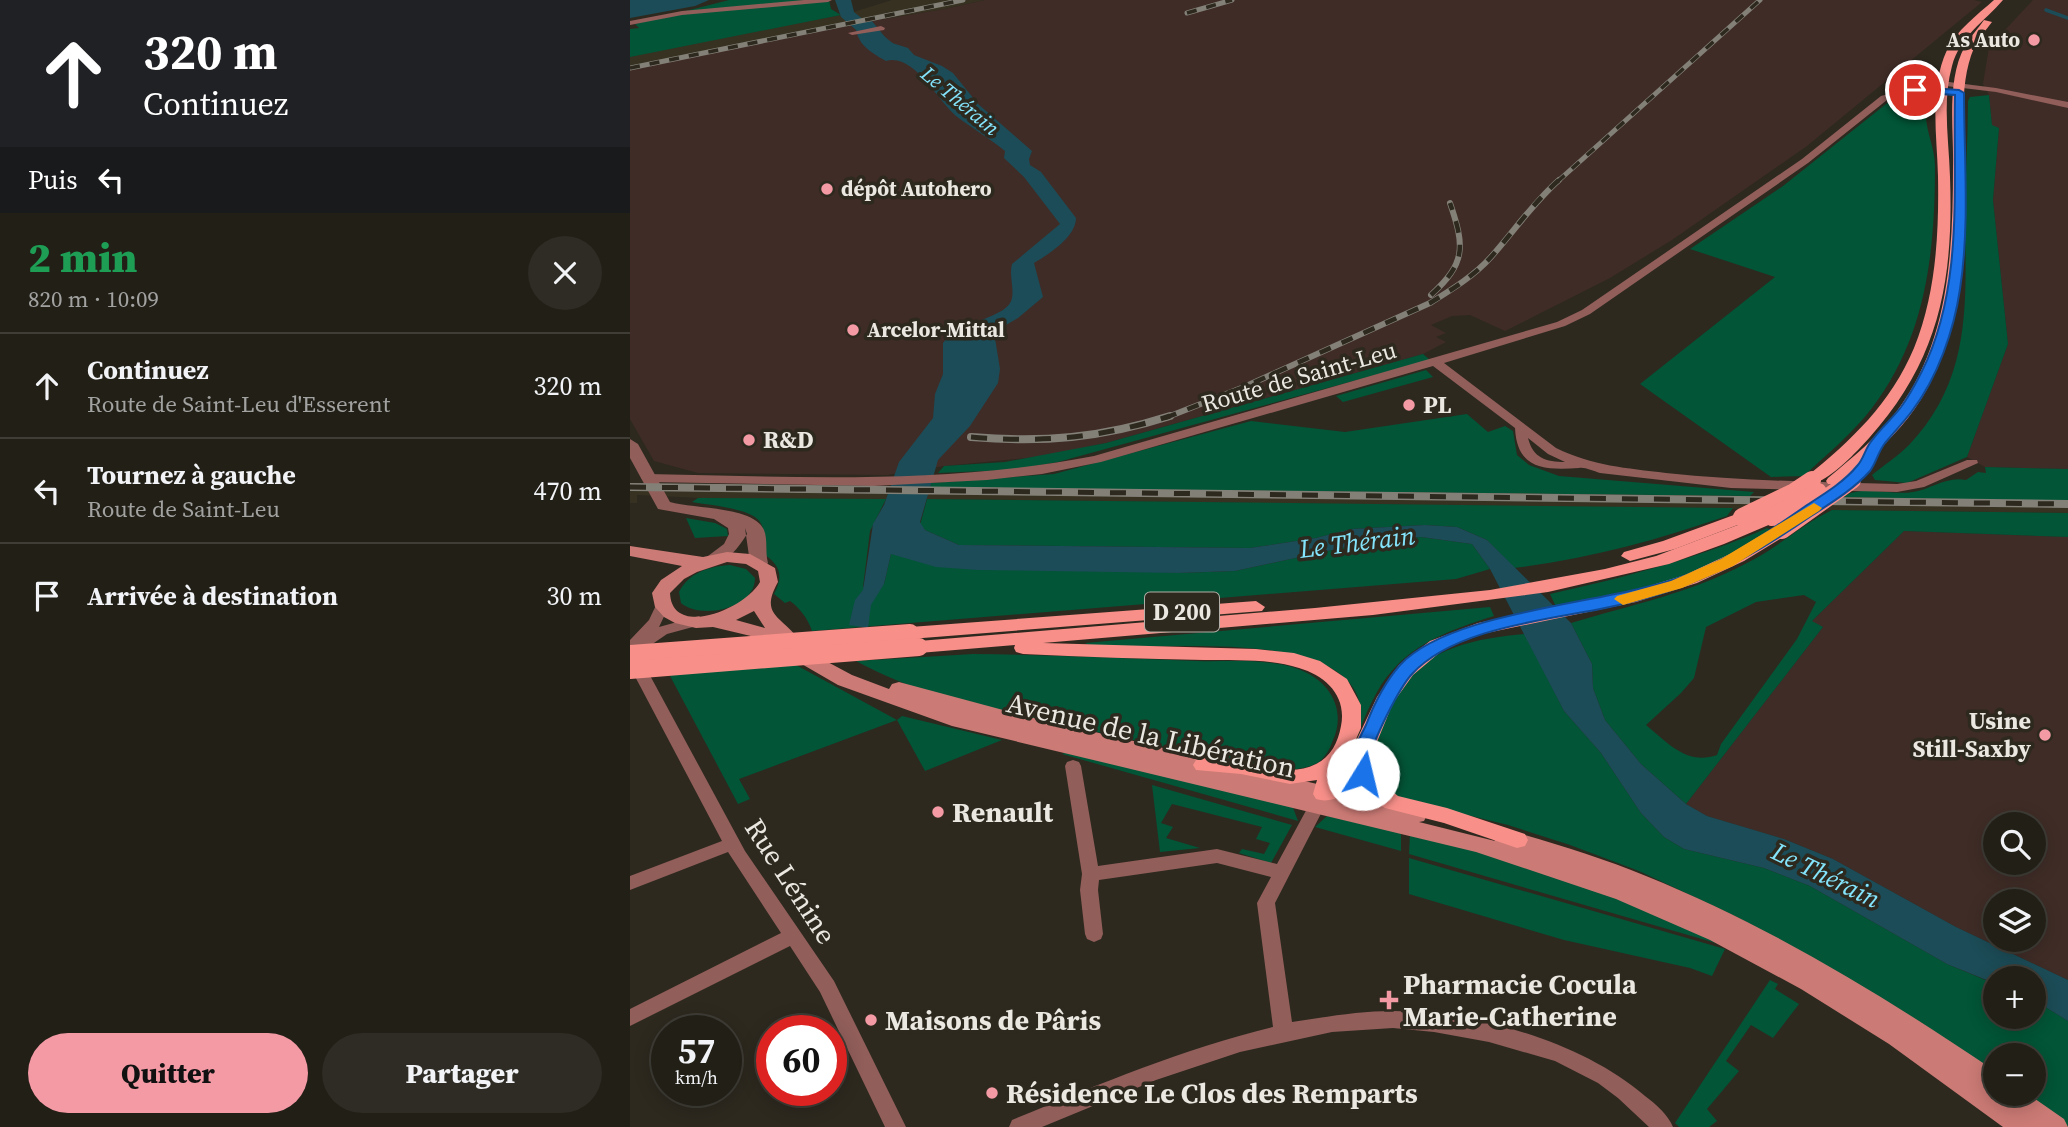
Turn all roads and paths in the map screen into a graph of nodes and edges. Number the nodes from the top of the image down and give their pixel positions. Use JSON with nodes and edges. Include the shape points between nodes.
{"nodes":[{"id":1,"x":827,"y":0,"type":"edge"},
{"id":2,"x":1999,"y":0,"type":"edge"},
{"id":3,"x":2009,"y":0,"type":"edge"},
{"id":4,"x":630,"y":23,"type":"edge"},
{"id":5,"x":881,"y":28,"type":"dead end"},
{"id":6,"x":852,"y":33,"type":"dead end"},
{"id":7,"x":1944,"y":90,"type":"junction"},
{"id":8,"x":1960,"y":92,"type":"junction"},
{"id":9,"x":2068,"y":106,"type":"edge"},
{"id":10,"x":1436,"y":362,"type":"junction"},
{"id":11,"x":630,"y":444,"type":"edge"},
{"id":12,"x":1876,"y":445,"type":"junction"},
{"id":13,"x":1972,"y":463,"type":"dead end"},
{"id":14,"x":647,"y":478,"type":"junction"},
{"id":15,"x":714,"y":515,"type":"junction"},
{"id":16,"x":1777,"y":523,"type":"junction"},
{"id":17,"x":630,"y":553,"type":"edge"},
{"id":18,"x":708,"y":560,"type":"junction"},
{"id":19,"x":760,"y":563,"type":"junction"},
{"id":20,"x":1566,"y":577,"type":"junction"},
{"id":21,"x":667,"y":585,"type":"junction"},
{"id":22,"x":1458,"y":594,"type":"junction"},
{"id":23,"x":762,"y":595,"type":"junction"},
{"id":24,"x":663,"y":604,"type":"junction"},
{"id":25,"x":705,"y":620,"type":"junction"},
{"id":26,"x":914,"y":640,"type":"junction"},
{"id":27,"x":957,"y":644,"type":"junction"},
{"id":28,"x":632,"y":663,"type":"edge"},
{"id":29,"x":1360,"y":759,"type":"junction"},
{"id":30,"x":1336,"y":762,"type":"junction"},
{"id":31,"x":1203,"y":765,"type":"junction"},
{"id":32,"x":1073,"y":766,"type":"dead end"},
{"id":33,"x":1319,"y":800,"type":"junction"},
{"id":34,"x":1517,"y":840,"type":"junction"},
{"id":35,"x":732,"y":844,"type":"junction"},
{"id":36,"x":1280,"y":872,"type":"junction"},
{"id":37,"x":1091,"y":874,"type":"junction"},
{"id":38,"x":630,"y":883,"type":"edge"},
{"id":39,"x":1094,"y":934,"type":"dead end"},
{"id":40,"x":793,"y":936,"type":"junction"},
{"id":41,"x":1747,"y":939,"type":"junction"},
{"id":42,"x":630,"y":1018,"type":"edge"},
{"id":43,"x":1284,"y":1034,"type":"junction"},
{"id":44,"x":1983,"y":1077,"type":"edge"},
{"id":45,"x":2025,"y":1106,"type":"edge"},
{"id":46,"x":896,"y":1127,"type":"edge"},
{"id":47,"x":1019,"y":1127,"type":"edge"},
{"id":48,"x":1663,"y":1127,"type":"edge"},
{"id":49,"x":2024,"y":1127,"type":"edge"},
{"id":50,"x":2055,"y":1127,"type":"edge"}],
"edges":[{"from":1,"to":4,"type":"street","via":[[682,13]]},
{"from":2,"to":7,"type":"main road","via":[[1959,39],[1948,61]]},
{"from":3,"to":8,"type":"main road","number":"D 200","via":[[1973,42],[1964,62]]},
{"from":5,"to":6,"type":"street"},
{"from":7,"to":8,"type":"street","name":"Route de Saint-Leu"},
{"from":7,"to":8,"type":"street"},
{"from":7,"to":10,"type":"street","name":"Route de Saint-Leu","via":[[1890,95],[1794,169],[1586,312]]},
{"from":7,"to":20,"type":"main road","bridge":true,"via":[[1937,295],[1926,338],[1905,385],[1880,420],[1847,453],[1776,502],[1669,545]]},
{"from":8,"to":9,"type":"street"},
{"from":8,"to":12,"type":"main road","number":"D 200","via":[[1957,252],[1948,320],[1921,385]]},
{"from":10,"to":13,"type":"street","via":[[1552,451],[1581,464],[1617,471],[1741,485],[1897,488]]},
{"from":10,"to":14,"type":"street","name":"Route de Saint-Leu","via":[[1083,462],[1030,471],[887,480]]},
{"from":11,"to":14,"type":"street"},
{"from":12,"to":16,"type":"main road","number":"D 200","bridge":true},
{"from":12,"to":16,"type":"main road","bridge":true,"via":[[1865,468],[1852,480]]},
{"from":14,"to":15,"type":"street","via":[[664,505]]},
{"from":15,"to":18,"type":"street","via":[[731,522],[738,534],[730,547]]},
{"from":15,"to":19,"type":"street","via":[[752,525]]},
{"from":16,"to":20,"type":"main road","number":"D 200","via":[[1675,556]]},
{"from":16,"to":29,"type":"main road","via":[[1738,557],[1691,579],[1643,595],[1490,626],[1437,645],[1406,670],[1384,702]]},
{"from":17,"to":18,"type":"main road"},
{"from":17,"to":21,"type":"main road","via":[[662,571]]},
{"from":18,"to":19,"type":"main road","via":[[739,557]]},
{"from":18,"to":21,"type":"main road"},
{"from":19,"to":23,"type":"main road","via":[[770,578]]},
{"from":20,"to":22,"type":"main road","number":"D 200"},
{"from":21,"to":24,"type":"main road"},
{"from":22,"to":26,"type":"main road","number":"D 200"},
{"from":22,"to":27,"type":"main road","number":"D 200"},
{"from":23,"to":25,"type":"main road","via":[[741,611]]},
{"from":23,"to":31,"type":"main road","name":"Avenue de la Libération","via":[[762,609],[778,631],[849,673],[982,712]]},
{"from":24,"to":25,"type":"main road","name":"Avenue de la Libération","via":[[675,616]]},
{"from":24,"to":28,"type":"street","via":[[655,622],[632,648]]},
{"from":25,"to":28,"type":"street","via":[[652,637]]},
{"from":25,"to":33,"type":"main road","name":"Avenue de la Libération","via":[[761,633],[845,680],[950,718]]},
{"from":26,"to":27,"type":"main road","number":"D 200"},
{"from":26,"to":28,"type":"main road","number":"D 200","bridge":true},
{"from":27,"to":30,"type":"main road","via":[[1256,656],[1303,662],[1335,679],[1351,704],[1349,733]]},
{"from":28,"to":35,"type":"street","name":"Rue Lénine"},
{"from":29,"to":33,"type":"main road","via":[[1344,786]]},
{"from":29,"to":34,"type":"main road","via":[[1366,780],[1383,797]]},
{"from":30,"to":31,"type":"main road","via":[[1298,778]]},
{"from":30,"to":33,"type":"main road"},
{"from":31,"to":33,"type":"main road","name":"Avenue de la Libération"},
{"from":32,"to":37,"type":"street"},
{"from":33,"to":34,"type":"main road","name":"Avenue de la Libération"},
{"from":33,"to":36,"type":"street"},
{"from":33,"to":41,"type":"main road","name":"Avenue de la Libération","via":[[1555,867]]},
{"from":34,"to":41,"type":"main road","name":"Avenue de la Libération","via":[[1629,877]]},
{"from":35,"to":38,"type":"street"},
{"from":35,"to":40,"type":"street","name":"Rue Lénine"},
{"from":36,"to":37,"type":"street","via":[[1217,856]]},
{"from":36,"to":43,"type":"street","via":[[1265,910]]},
{"from":37,"to":39,"type":"street"},
{"from":40,"to":42,"type":"street"},
{"from":40,"to":46,"type":"street","name":"Rue Lénine","via":[[836,1004]]},
{"from":41,"to":44,"type":"main road","name":"Avenue de la Libération","via":[[1857,992]]},
{"from":41,"to":49,"type":"main road","name":"Avenue de la Libération","via":[[1877,1022]]},
{"from":43,"to":47,"type":"street","via":[[1182,1061]]},
{"from":43,"to":48,"type":"street","via":[[1381,1020],[1440,1024],[1514,1038],[1565,1055],[1607,1076]]},
{"from":45,"to":50,"type":"main road"}]}
